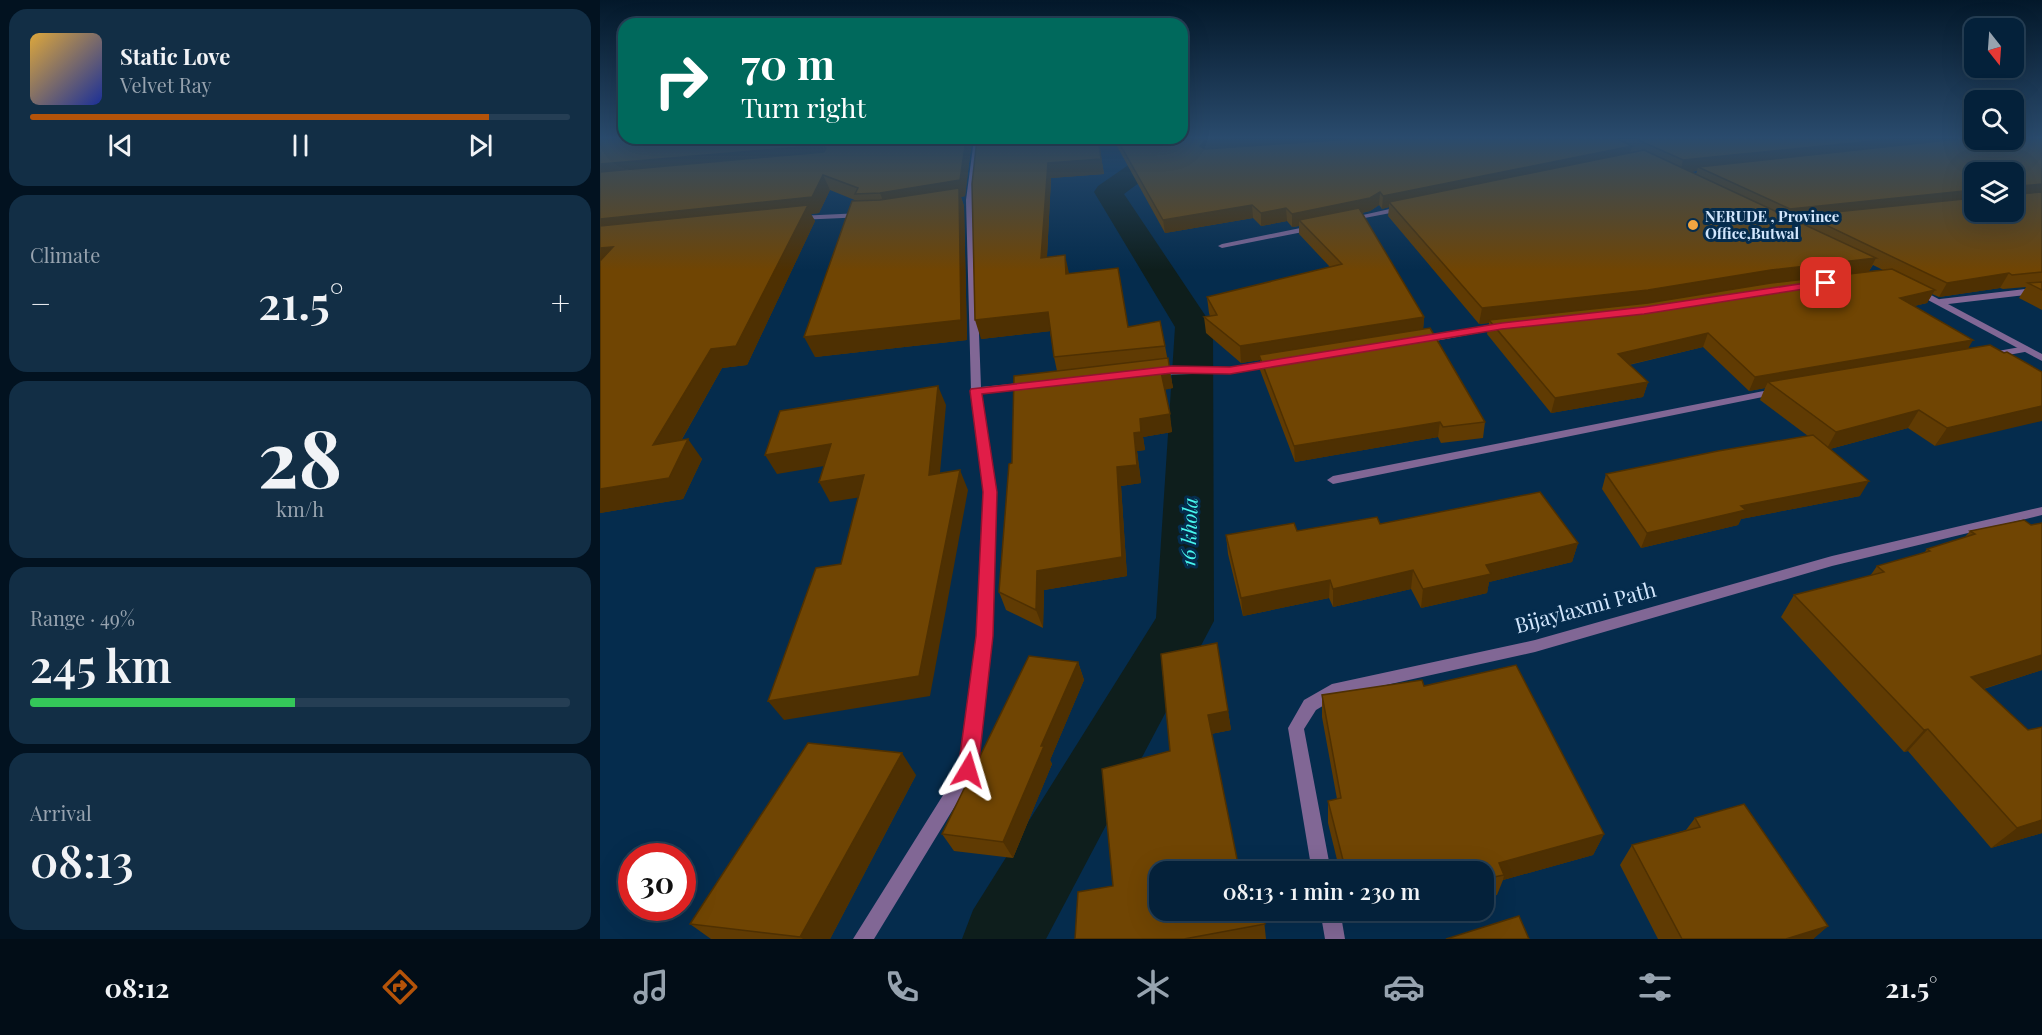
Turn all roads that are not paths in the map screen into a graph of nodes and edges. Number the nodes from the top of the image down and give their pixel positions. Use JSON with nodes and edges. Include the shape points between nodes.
{"nodes":[{"id":1,"x":969,"y":183,"type":"edge"},
{"id":2,"x":1410,"y":207,"type":"edge"},
{"id":3,"x":868,"y":215,"type":"edge"},
{"id":4,"x":790,"y":219,"type":"edge"},
{"id":5,"x":1343,"y":221,"type":"edge"},
{"id":6,"x":1321,"y":225,"type":"edge"},
{"id":7,"x":1222,"y":246,"type":"dead end"},
{"id":8,"x":1908,"y":286,"type":"edge"},
{"id":9,"x":2042,"y":290,"type":"edge"},
{"id":10,"x":1940,"y":302,"type":"junction"},
{"id":11,"x":1512,"y":325,"type":"edge"},
{"id":12,"x":1407,"y":343,"type":"edge"},
{"id":13,"x":2026,"y":349,"type":"junction"},
{"id":14,"x":1979,"y":357,"type":"edge"},
{"id":15,"x":2042,"y":358,"type":"edge"},
{"id":16,"x":1287,"y":362,"type":"edge"},
{"id":17,"x":1149,"y":372,"type":"edge"},
{"id":18,"x":1045,"y":384,"type":"edge"},
{"id":19,"x":1791,"y":389,"type":"edge"},
{"id":20,"x":976,"y":391,"type":"junction"},
{"id":21,"x":1333,"y":480,"type":"dead end"},
{"id":22,"x":2042,"y":511,"type":"edge"},
{"id":23,"x":1321,"y":861,"type":"edge"},
{"id":24,"x":1332,"y":921,"type":"edge"},
{"id":25,"x":863,"y":939,"type":"edge"},
{"id":26,"x":1335,"y":939,"type":"edge"}],
"edges":[{"from":1,"to":20,"type":"street","via":[[965,201]]},
{"from":2,"to":5,"type":"street"},
{"from":3,"to":4,"type":"street"},
{"from":6,"to":7,"type":"street"},
{"from":8,"to":10,"type":"street"},
{"from":9,"to":10,"type":"street"},
{"from":10,"to":13,"type":"street"},
{"from":11,"to":12,"type":"street"},
{"from":13,"to":14,"type":"street"},
{"from":13,"to":15,"type":"street"},
{"from":16,"to":17,"type":"street","via":[[1230,370]]},
{"from":18,"to":20,"type":"street"},
{"from":19,"to":21,"type":"street"},
{"from":20,"to":25,"type":"street","via":[[990,492],[985,636],[968,770]]},
{"from":22,"to":23,"type":"street","name":"Bijaylaxmi Path","via":[[1833,561],[1535,646],[1338,689],[1310,705],[1296,728]]},
{"from":24,"to":26,"type":"street"}]}
